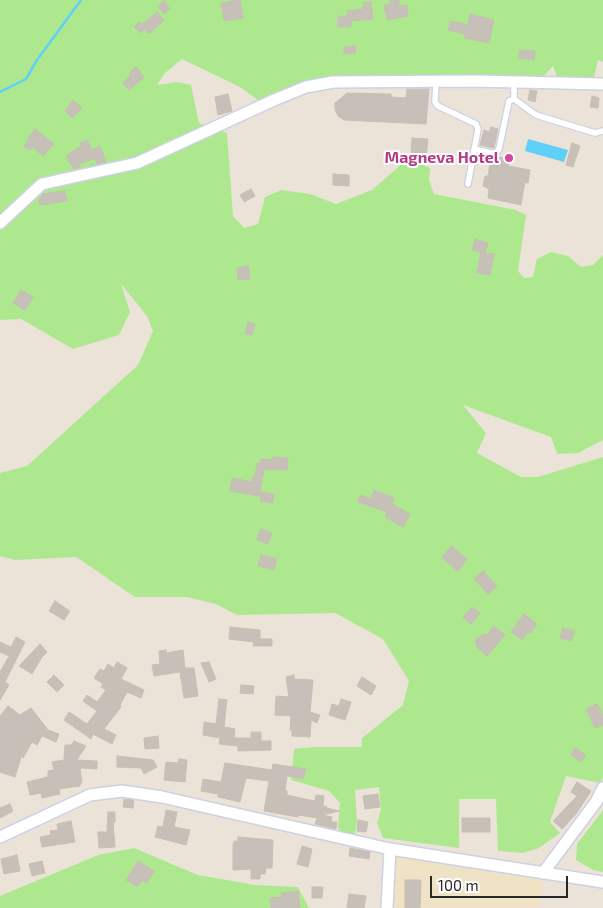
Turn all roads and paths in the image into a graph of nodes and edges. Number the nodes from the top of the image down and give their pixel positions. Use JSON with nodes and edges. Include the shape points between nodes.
{"nodes":[{"id":1,"x":514,"y":81,"type":"junction"},
{"id":2,"x":436,"y":82,"type":"junction"},
{"id":3,"x":603,"y":84,"type":"edge"},
{"id":4,"x":514,"y":99,"type":"junction"},
{"id":5,"x":603,"y":131,"type":"edge"},
{"id":6,"x":474,"y":150,"type":"junction"},
{"id":7,"x":468,"y":184,"type":"dead end"},
{"id":8,"x":0,"y":223,"type":"edge"},
{"id":9,"x":603,"y":788,"type":"edge"},
{"id":10,"x":0,"y":837,"type":"edge"},
{"id":11,"x":390,"y":849,"type":"junction"},
{"id":12,"x":543,"y":873,"type":"junction"},
{"id":13,"x":603,"y":882,"type":"edge"},
{"id":14,"x":387,"y":908,"type":"edge"}],
"edges":[{"from":1,"to":2,"type":"street"},
{"from":1,"to":3,"type":"street"},
{"from":1,"to":4,"type":"lane"},
{"from":2,"to":6,"type":"lane","via":[[435,102],[438,106],[476,124]]},
{"from":2,"to":8,"type":"street","via":[[333,82],[306,87],[137,163],[42,184]]},
{"from":4,"to":5,"type":"lane","via":[[536,115],[595,133]]},
{"from":4,"to":6,"type":"lane","via":[[509,101],[496,153]]},
{"from":6,"to":7,"type":"lane"},
{"from":9,"to":12,"type":"street"},
{"from":10,"to":11,"type":"street","via":[[90,795],[122,791],[162,797]]},
{"from":11,"to":12,"type":"street"},
{"from":11,"to":14,"type":"street"},
{"from":12,"to":13,"type":"street"}]}
